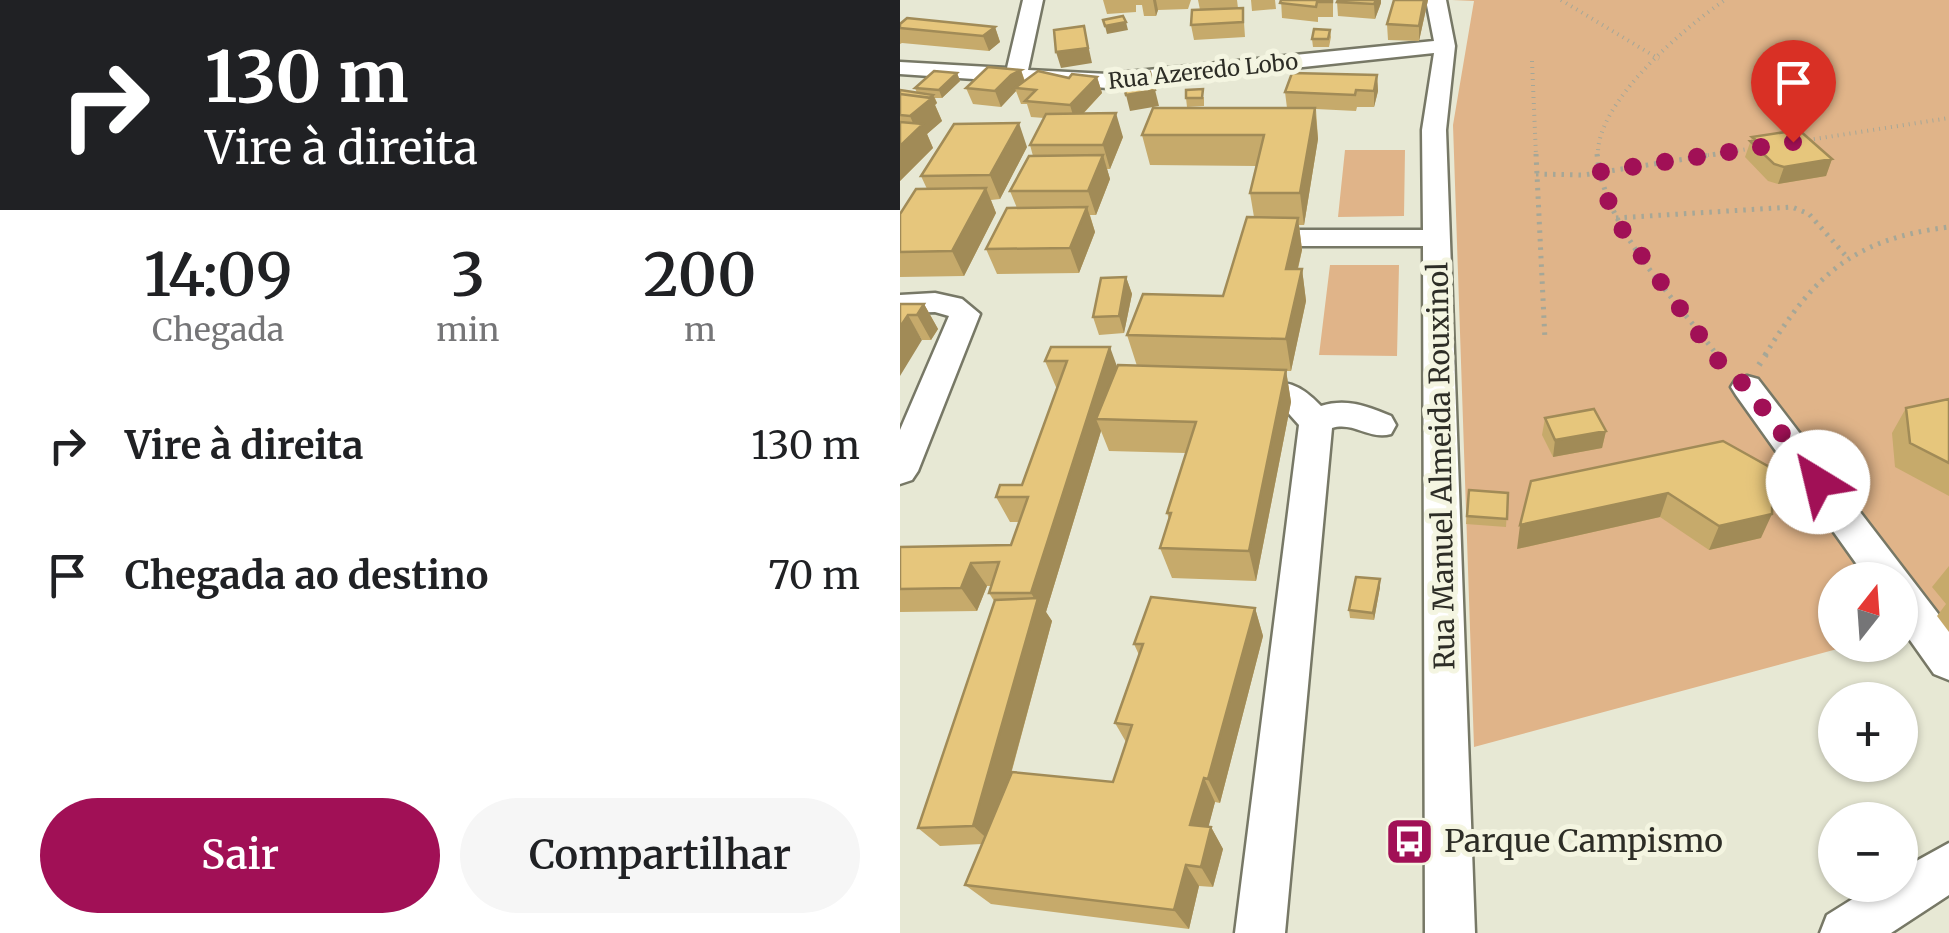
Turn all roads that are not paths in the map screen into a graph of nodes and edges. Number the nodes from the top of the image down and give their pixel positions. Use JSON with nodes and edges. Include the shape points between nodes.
{"nodes":[{"id":1,"x":1033,"y":0,"type":"edge"},
{"id":2,"x":1436,"y":0,"type":"edge"},
{"id":3,"x":1445,"y":46,"type":"junction"},
{"id":4,"x":900,"y":68,"type":"edge"},
{"id":5,"x":1016,"y":76,"type":"junction"},
{"id":6,"x":1300,"y":238,"type":"edge"},
{"id":7,"x":1436,"y":238,"type":"junction"},
{"id":8,"x":900,"y":304,"type":"edge"},
{"id":9,"x":1748,"y":388,"type":"road end"},
{"id":10,"x":1218,"y":391,"type":"edge"},
{"id":11,"x":1316,"y":422,"type":"junction"},
{"id":12,"x":1378,"y":424,"type":"dead end"},
{"id":13,"x":900,"y":472,"type":"edge"},
{"id":14,"x":1877,"y":562,"type":"edge"},
{"id":15,"x":1918,"y":619,"type":"edge"},
{"id":16,"x":1949,"y":661,"type":"edge"},
{"id":17,"x":1949,"y":867,"type":"edge"},
{"id":18,"x":1260,"y":933,"type":"edge"},
{"id":19,"x":1450,"y":933,"type":"edge"},
{"id":20,"x":1845,"y":933,"type":"edge"}],
"edges":[{"from":1,"to":5,"type":"street"},
{"from":2,"to":3,"type":"street","name":"Rua Manuel Almeida Rouxinol"},
{"from":3,"to":5,"type":"street","name":"Rua Azeredo Lobo","via":[[1108,82]]},
{"from":3,"to":7,"type":"street","name":"Rua Manuel Almeida Rouxinol","via":[[1434,130]]},
{"from":4,"to":5,"type":"street","name":"Rua Azeredo Lobo"},
{"from":6,"to":7,"type":"street"},
{"from":7,"to":19,"type":"street","name":"Rua Manuel Almeida Rouxinol"},
{"from":8,"to":13,"type":"street","via":[[960,307],[965,314]]},
{"from":9,"to":14,"type":"street"},
{"from":10,"to":11,"type":"street","via":[[1291,394]]},
{"from":11,"to":12,"type":"street","via":[[1346,411]]},
{"from":11,"to":18,"type":"street"},
{"from":15,"to":16,"type":"street"},
{"from":17,"to":20,"type":"street"}]}
